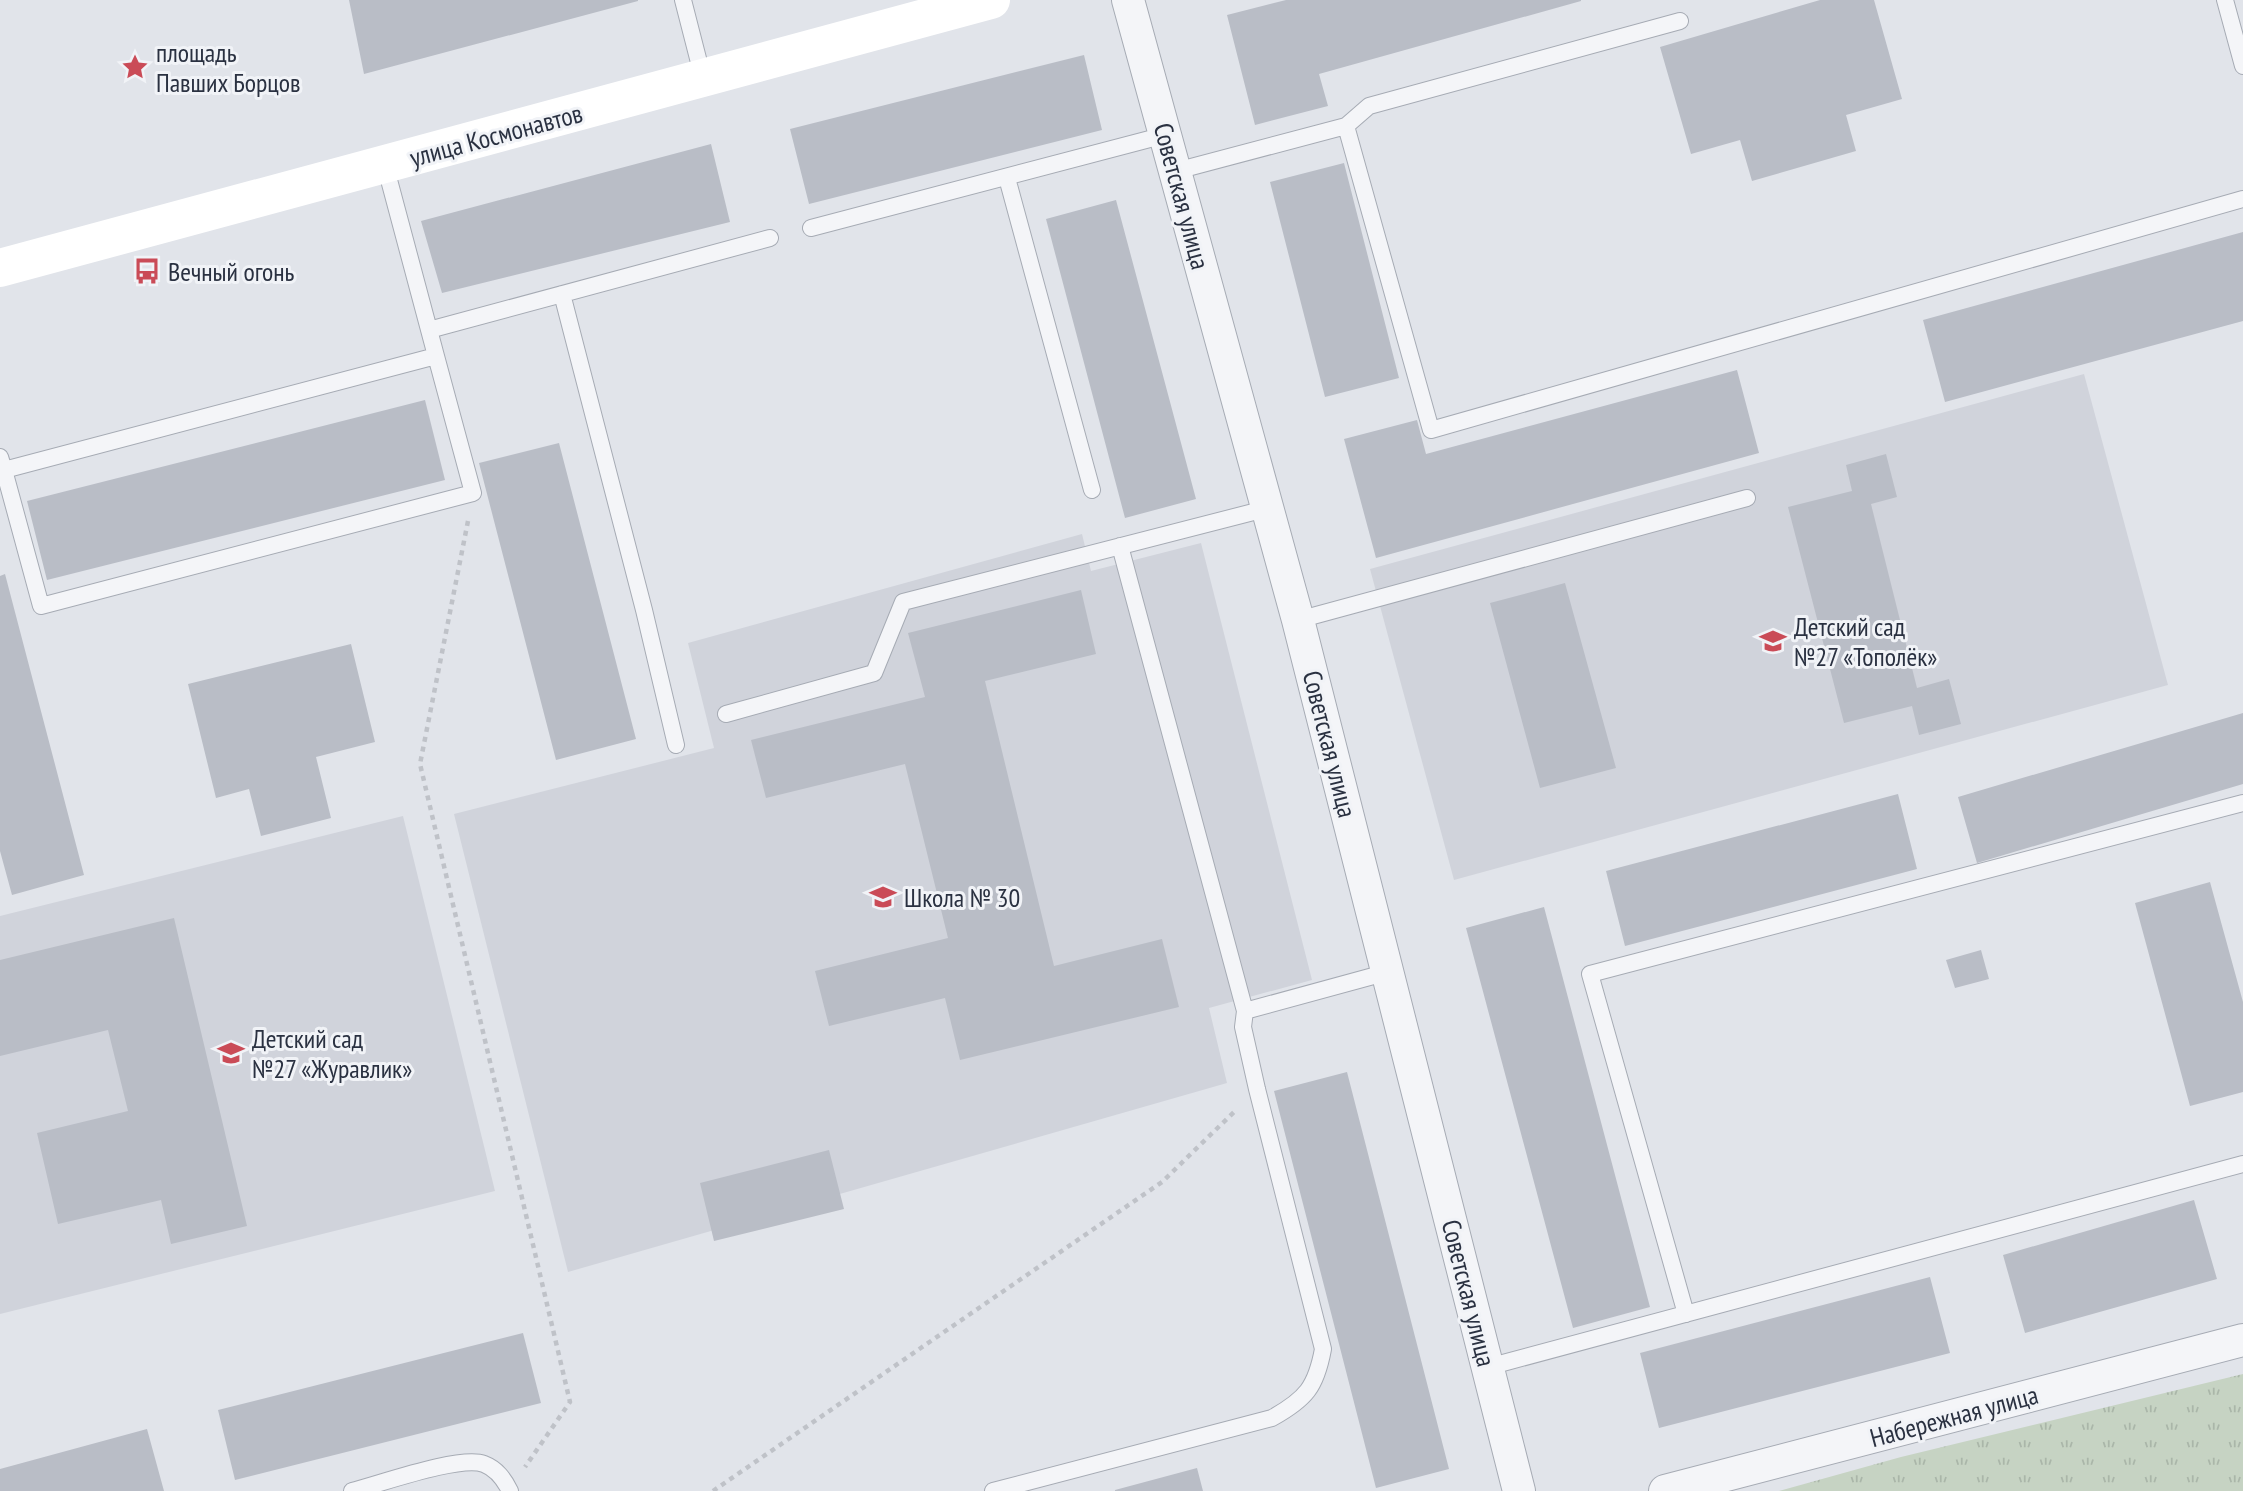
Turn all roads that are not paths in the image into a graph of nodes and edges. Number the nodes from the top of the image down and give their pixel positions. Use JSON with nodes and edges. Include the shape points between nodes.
{"nodes":[{"id":1,"x":683,"y":0,"type":"edge"},
{"id":2,"x":991,"y":0,"type":"edge"},
{"id":3,"x":1128,"y":0,"type":"edge"},
{"id":4,"x":2225,"y":0,"type":"edge"},
{"id":5,"x":1680,"y":21,"type":"dead end"},
{"id":6,"x":2243,"y":66,"type":"edge"},
{"id":7,"x":703,"y":78,"type":"junction"},
{"id":8,"x":1346,"y":126,"type":"junction"},
{"id":9,"x":1165,"y":135,"type":"junction"},
{"id":10,"x":385,"y":165,"type":"junction"},
{"id":11,"x":1176,"y":171,"type":"junction"},
{"id":12,"x":1007,"y":178,"type":"junction"},
{"id":13,"x":2243,"y":199,"type":"edge"},
{"id":14,"x":811,"y":228,"type":"dead end"},
{"id":15,"x":770,"y":238,"type":"dead end"},
{"id":16,"x":0,"y":268,"type":"edge"},
{"id":17,"x":562,"y":294,"type":"junction"},
{"id":18,"x":429,"y":330,"type":"junction"},
{"id":19,"x":436,"y":356,"type":"junction"},
{"id":20,"x":1,"y":466,"type":"edge"},
{"id":21,"x":1092,"y":490,"type":"dead end"},
{"id":22,"x":1747,"y":498,"type":"dead end"},
{"id":23,"x":1269,"y":508,"type":"junction"},
{"id":24,"x":1120,"y":546,"type":"junction"},
{"id":25,"x":1298,"y":620,"type":"junction"},
{"id":26,"x":726,"y":714,"type":"dead end"},
{"id":27,"x":676,"y":745,"type":"dead end"},
{"id":28,"x":2243,"y":803,"type":"edge"},
{"id":29,"x":1388,"y":972,"type":"junction"},
{"id":30,"x":1245,"y":1011,"type":"junction"},
{"id":31,"x":2243,"y":1164,"type":"edge"},
{"id":32,"x":1686,"y":1314,"type":"junction"},
{"id":33,"x":2243,"y":1340,"type":"edge"},
{"id":34,"x":1488,"y":1367,"type":"junction"},
{"id":35,"x":509,"y":1490,"type":"edge"},
{"id":36,"x":352,"y":1491,"type":"edge"},
{"id":37,"x":993,"y":1491,"type":"edge"},
{"id":38,"x":1519,"y":1491,"type":"edge"},
{"id":39,"x":1665,"y":1491,"type":"edge"}],
"edges":[{"from":1,"to":7,"type":"lane"},
{"from":2,"to":7,"type":"street","name":"улица Космонавтов"},
{"from":3,"to":9,"type":"street","name":"Советская улица"},
{"from":4,"to":6,"type":"lane"},
{"from":5,"to":8,"type":"lane","via":[[1369,106]]},
{"from":7,"to":10,"type":"street","name":"улица Космонавтов"},
{"from":8,"to":11,"type":"lane"},
{"from":8,"to":13,"type":"lane","via":[[1431,430]]},
{"from":9,"to":11,"type":"street","name":"Советская улица"},
{"from":9,"to":12,"type":"lane"},
{"from":10,"to":16,"type":"street","name":"улица Космонавтов"},
{"from":10,"to":18,"type":"lane"},
{"from":11,"to":23,"type":"street","name":"Советская улица"},
{"from":12,"to":14,"type":"lane"},
{"from":12,"to":21,"type":"lane"},
{"from":15,"to":17,"type":"lane"},
{"from":17,"to":18,"type":"lane"},
{"from":17,"to":27,"type":"lane"},
{"from":18,"to":19,"type":"lane"},
{"from":19,"to":20,"type":"lane"},
{"from":19,"to":20,"type":"lane","via":[[473,493],[41,606]]},
{"from":22,"to":25,"type":"lane"},
{"from":23,"to":24,"type":"lane"},
{"from":23,"to":25,"type":"street","name":"Советская улица"},
{"from":24,"to":26,"type":"lane","via":[[903,602],[874,673]]},
{"from":24,"to":30,"type":"lane"},
{"from":25,"to":29,"type":"street","name":"Советская улица"},
{"from":28,"to":32,"type":"lane","via":[[1591,975]]},
{"from":29,"to":30,"type":"lane"},
{"from":29,"to":34,"type":"street","name":"Советская улица"},
{"from":30,"to":37,"type":"lane","via":[[1243,1027],[1257,1089],[1323,1349],[1310,1390],[1296,1405],[1272,1418]]},
{"from":31,"to":32,"type":"lane"},
{"from":32,"to":34,"type":"lane"},
{"from":33,"to":39,"type":"street","name":"Набережная улица"},
{"from":34,"to":38,"type":"street","name":"Советская улица"},
{"from":35,"to":36,"type":"lane","via":[[500,1474],[483,1464],[463,1462]]}]}
